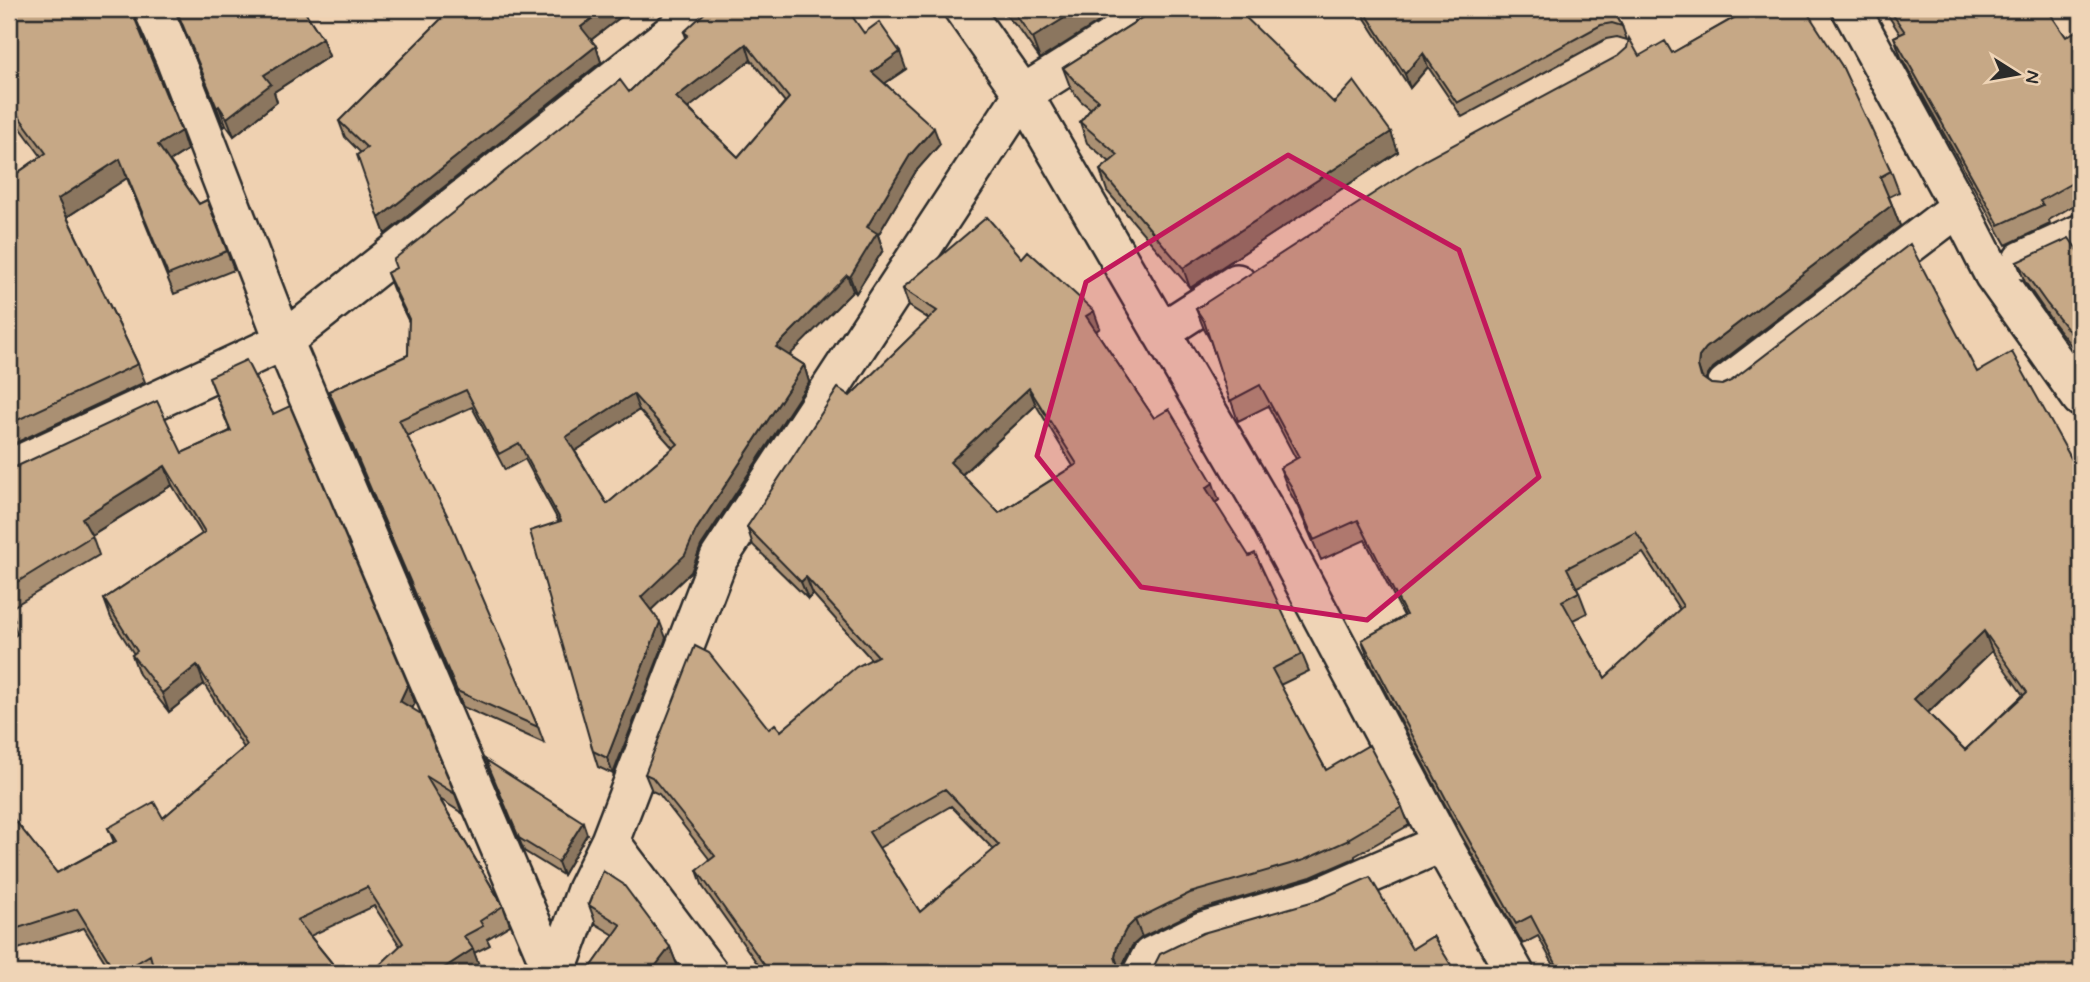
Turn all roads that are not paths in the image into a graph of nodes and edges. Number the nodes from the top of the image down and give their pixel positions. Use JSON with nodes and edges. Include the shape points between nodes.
{"nodes":[{"id":1,"x":153,"y":9,"type":"edge"},
{"id":2,"x":702,"y":9,"type":"edge"},
{"id":3,"x":963,"y":9,"type":"edge"},
{"id":4,"x":1146,"y":9,"type":"edge"},
{"id":5,"x":1850,"y":9,"type":"edge"},
{"id":6,"x":1023,"y":94,"type":"junction"},
{"id":7,"x":1959,"y":208,"type":"junction"},
{"id":8,"x":2081,"y":233,"type":"edge"},
{"id":9,"x":1263,"y":265,"type":"edge"},
{"id":10,"x":1993,"y":274,"type":"junction"},
{"id":11,"x":1161,"y":332,"type":"junction"},
{"id":12,"x":284,"y":341,"type":"junction"},
{"id":13,"x":1726,"y":385,"type":"edge"},
{"id":14,"x":2081,"y":398,"type":"edge"},
{"id":15,"x":9,"y":470,"type":"edge"},
{"id":16,"x":610,"y":841,"type":"junction"},
{"id":17,"x":1442,"y":843,"type":"junction"},
{"id":18,"x":554,"y":973,"type":"edge"},
{"id":19,"x":709,"y":973,"type":"edge"},
{"id":20,"x":1142,"y":973,"type":"edge"},
{"id":21,"x":1515,"y":973,"type":"edge"}],
"edges":[{"from":1,"to":12,"type":"street"},
{"from":2,"to":12,"type":"street"},
{"from":3,"to":6,"type":"street"},
{"from":4,"to":6,"type":"street","via":[[1134,24]]},
{"from":5,"to":7,"type":"street"},
{"from":6,"to":11,"type":"street"},
{"from":6,"to":16,"type":"street","via":[[719,558]]},
{"from":7,"to":10,"type":"street"},
{"from":7,"to":13,"type":"street"},
{"from":8,"to":10,"type":"street"},
{"from":9,"to":11,"type":"street"},
{"from":10,"to":14,"type":"street"},
{"from":11,"to":17,"type":"street","via":[[1265,510]]},
{"from":12,"to":15,"type":"street"},
{"from":12,"to":18,"type":"street"},
{"from":16,"to":18,"type":"street"},
{"from":16,"to":19,"type":"street"},
{"from":17,"to":20,"type":"street","via":[[1318,897],[1202,932],[1151,956]]},
{"from":17,"to":21,"type":"street"}]}
